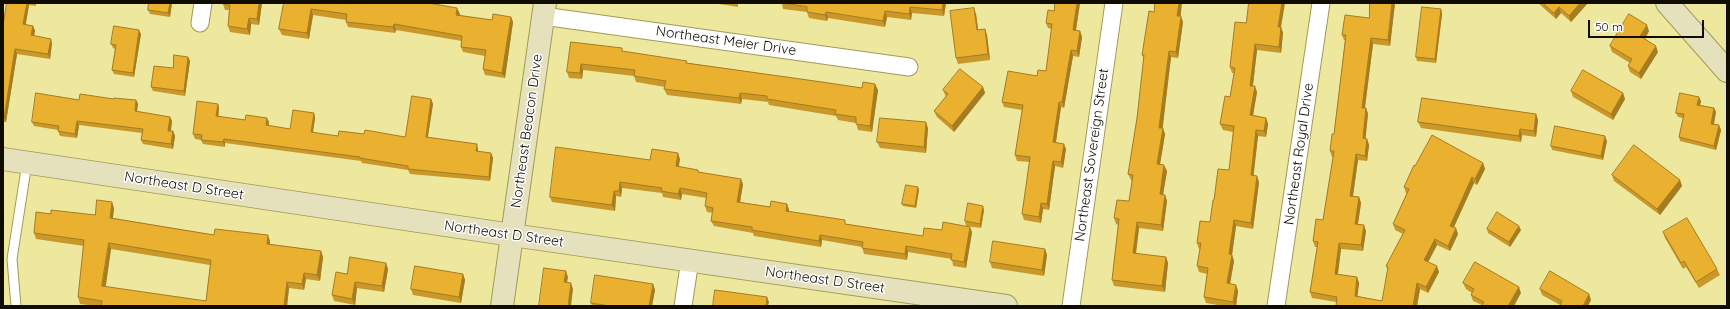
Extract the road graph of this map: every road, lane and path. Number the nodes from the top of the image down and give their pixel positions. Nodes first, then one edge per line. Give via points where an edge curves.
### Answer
1 (203, 3) edge
2 (1114, 3) edge
3 (1321, 3) edge
4 (1667, 3) edge
5 (544, 9) edge
6 (200, 23) dead end
7 (909, 67) dead end
8 (1727, 70) edge
9 (3, 159) edge
10 (27, 162) junction
11 (512, 235) junction
12 (690, 260) junction
13 (16, 306) edge
14 (502, 306) edge
15 (683, 306) edge
16 (1006, 306) edge
17 (1071, 306) edge
18 (1276, 306) edge

1 - 6 street
2 - 17 street, Northeast Sovereign Street
3 - 18 street, Northeast Royal Drive
4 - 8 street
5 - 7 street, Northeast Meier Drive
5 - 11 street, Northeast Beacon Drive
9 - 10 street, Northeast D Street
10 - 11 street, Northeast D Street
10 - 13 lane via 12,259
11 - 12 street, Northeast D Street
11 - 14 street, Northeast Beacon Drive
12 - 15 street
12 - 16 street, Northeast D Street

